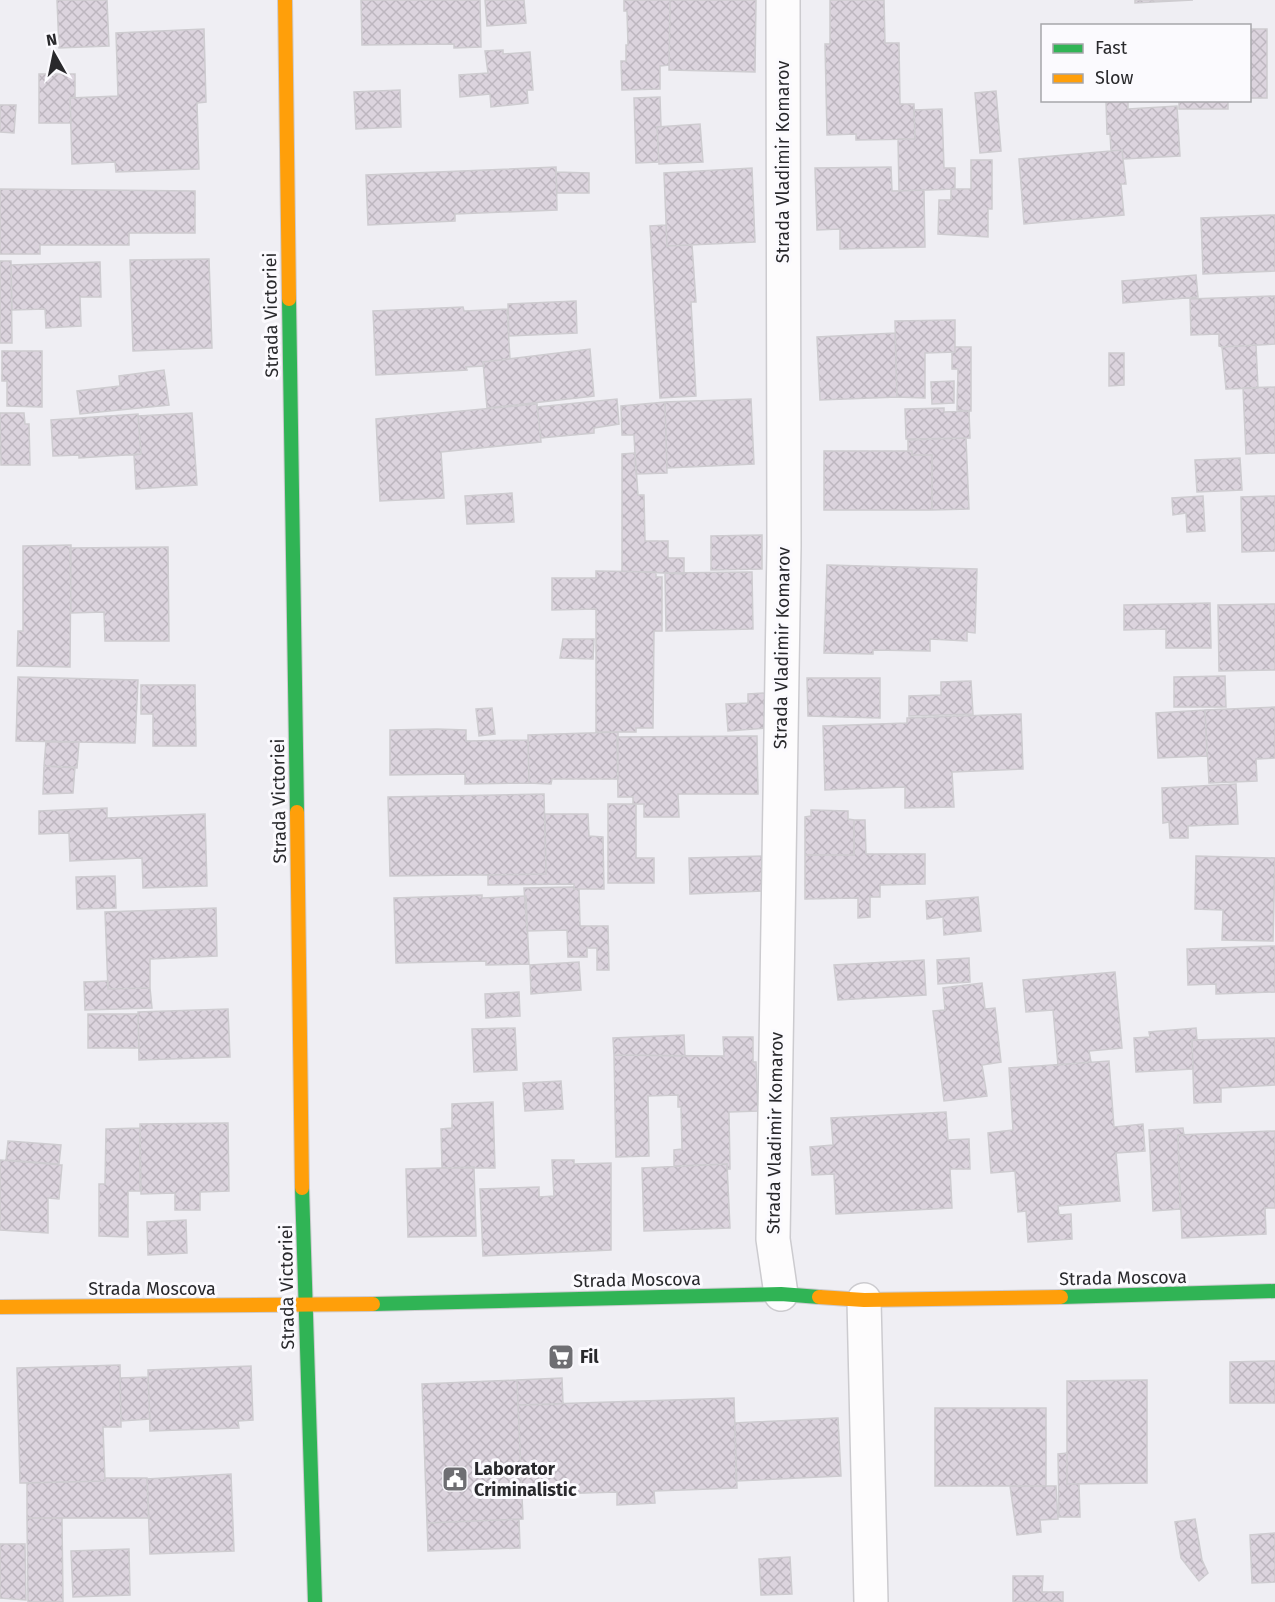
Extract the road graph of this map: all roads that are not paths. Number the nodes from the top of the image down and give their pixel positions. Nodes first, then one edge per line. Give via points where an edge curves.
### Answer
1 (285, 0) edge
2 (783, 0) edge
3 (1275, 1292) edge
4 (780, 1294) junction
5 (864, 1300) junction
6 (304, 1306) junction
7 (0, 1307) edge
8 (315, 1602) edge
9 (871, 1602) edge

1 - 6 street, Strada Victoriei
2 - 4 street, Strada Vladimir Komarov via 784,546 773,1239
3 - 5 street, Strada Moscova
4 - 5 street, Strada Moscova
4 - 6 street, Strada Moscova
5 - 9 street
6 - 7 street, Strada Moscova
6 - 8 street, Strada Victoriei

